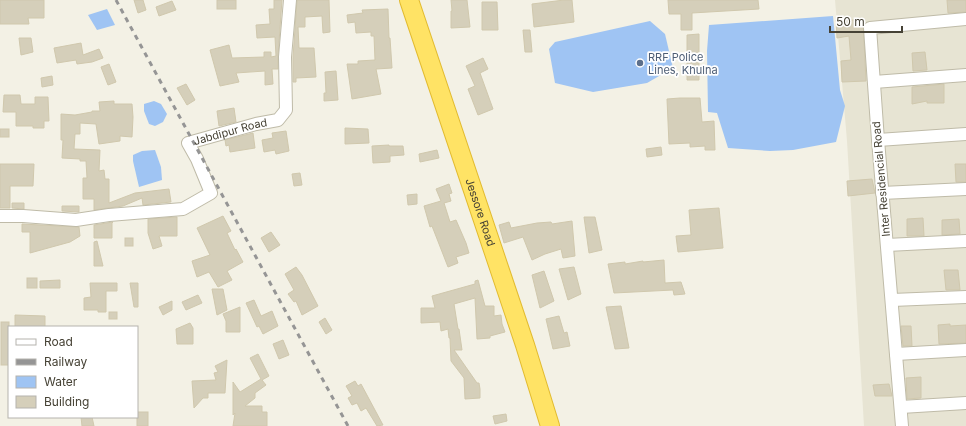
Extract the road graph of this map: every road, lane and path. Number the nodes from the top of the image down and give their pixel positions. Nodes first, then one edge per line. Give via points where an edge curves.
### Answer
1 (290, 0) edge
2 (409, 0) edge
3 (966, 19) edge
4 (966, 75) edge
5 (874, 82) junction
6 (966, 134) edge
7 (878, 140) junction
8 (966, 189) edge
9 (882, 193) junction
10 (0, 216) edge
11 (966, 241) edge
12 (887, 244) junction
13 (966, 297) edge
14 (892, 300) junction
15 (966, 350) edge
16 (896, 354) junction
17 (966, 403) edge
18 (901, 407) junction
19 (550, 426) edge
20 (902, 426) edge

1 - 10 street, Jabdipur Road via 285,57 286,110 278,120 188,143 212,193 182,209 76,220
2 - 19 highway, Jessore Road
3 - 5 street, Inter Residencial Road via 870,28
4 - 5 street
5 - 7 street, Inter Residencial Road
6 - 7 street
7 - 9 street, Inter Residencial Road
8 - 9 street
9 - 12 street, Inter Residencial Road
11 - 12 street
12 - 14 street, Inter Residencial Road
13 - 14 street
14 - 16 street, Inter Residencial Road
15 - 16 street
16 - 18 street, Inter Residencial Road
17 - 18 street
18 - 20 street, Inter Residencial Road

